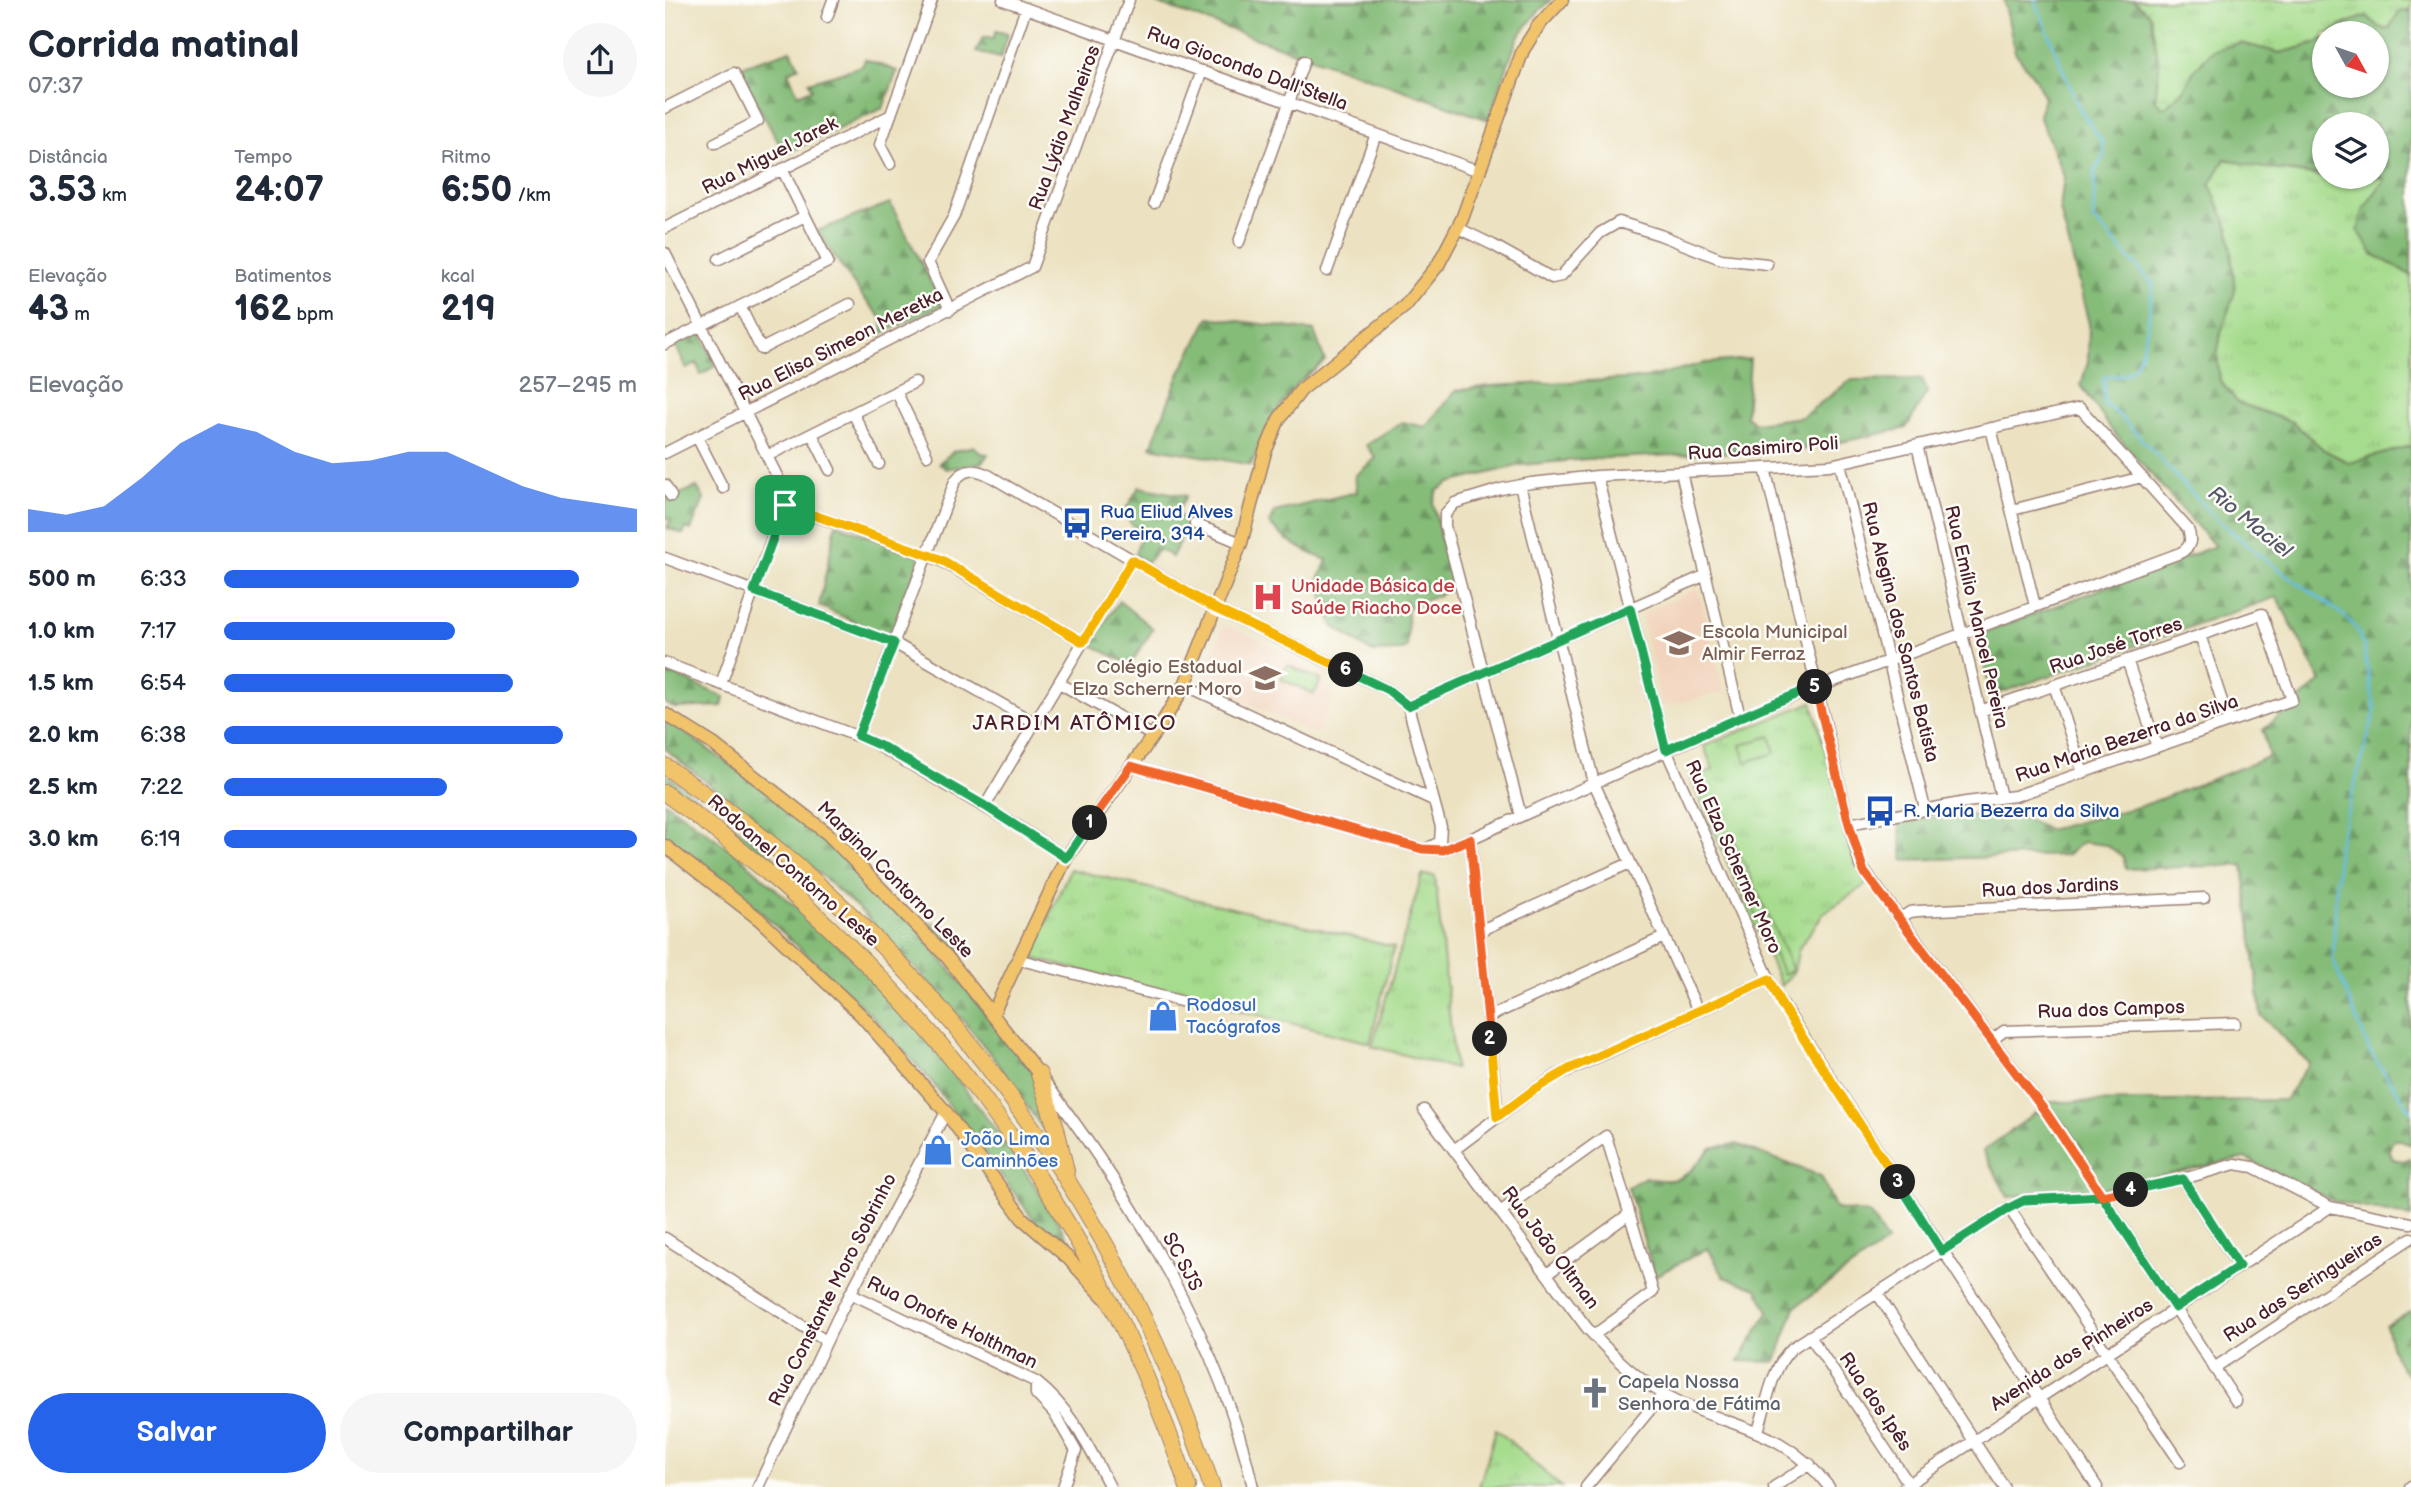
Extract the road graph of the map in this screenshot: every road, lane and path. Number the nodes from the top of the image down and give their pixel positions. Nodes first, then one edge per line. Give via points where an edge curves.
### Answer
1 (834, 0) edge
2 (932, 0) edge
3 (1003, 0) edge
4 (1129, 0) edge
5 (1562, 0) edge
6 (1026, 8) junction
7 (827, 17) dead end
8 (1115, 40) junction
9 (1304, 61) dead end
10 (1202, 71) junction
11 (1289, 103) junction
12 (665, 108) edge
13 (891, 115) junction
14 (1376, 134) junction
15 (715, 143) dead end
16 (890, 164) dead end
17 (782, 169) junction
18 (1479, 171) junction
19 (1154, 203) dead end
20 (805, 216) junction
21 (665, 228) edge
22 (1458, 228) junction
23 (1239, 242) dead end
24 (665, 253) edge
25 (719, 258) dead end
26 (1767, 264) dead end
27 (1032, 267) joint
28 (1327, 271) dead end
29 (850, 304) dead end
30 (740, 306) junction
31 (950, 310) junction
32 (702, 326) junction
33 (665, 344) edge
34 (915, 382) dead end
35 (896, 391) junction
36 (745, 412) junction
37 (853, 413) junction
38 (1991, 428) junction
39 (812, 434) junction
40 (697, 437) junction
41 (1917, 445) junction
42 (665, 453) edge
43 (927, 455) dead end
44 (767, 456) junction
45 (1840, 463) junction
46 (879, 464) dead end
47 (1765, 468) junction
48 (830, 470) dead end
49 (1681, 472) junction
50 (1597, 477) junction
51 (2142, 477) junction
52 (665, 485) edge
53 (1520, 485) junction
54 (723, 488) dead end
55 (671, 496) dead end
56 (785, 505) junction
57 (2012, 510) junction
58 (1195, 524) dead end
59 (1241, 543) junction
60 (928, 554) junction
61 (665, 558) edge
62 (1132, 560) junction
63 (1706, 575) junction
64 (754, 591) junction
65 (2035, 606) junction
66 (1630, 608) junction
67 (1216, 609) junction
68 (1962, 633) junction
69 (2200, 635) junction
70 (1558, 640) junction
71 (1083, 642) junction
72 (894, 643) junction
73 (1889, 660) junction
74 (2127, 660) junction
75 (665, 663) edge
76 (1483, 673) junction
77 (1059, 683) junction
78 (722, 684) junction
79 (1185, 685) junction
80 (2054, 685) junction
81 (1816, 687) junction
82 (2292, 700) joint
83 (1408, 706) junction
84 (1980, 711) junction
85 (665, 714) edge
86 (1740, 717) junction
87 (2229, 722) junction
88 (1035, 723) junction
89 (858, 736) junction
90 (1153, 736) junction
91 (2157, 747) junction
92 (1666, 750) junction
93 (665, 766) edge
94 (1131, 766) junction
95 (2084, 773) junction
96 (1594, 783) junction
97 (665, 793) edge
98 (2001, 797) junction
99 (1433, 800) junction
100 (985, 806) junction
101 (1925, 809) junction
102 (1521, 816) junction
103 (1849, 824) junction
104 (1441, 827) junction
105 (1470, 839) junction
106 (665, 846) edge
107 (1422, 849) junction
108 (1066, 858) junction
109 (1630, 863) junction
110 (2204, 898) dead end
111 (1899, 919) junction
112 (1479, 930) junction
113 (1664, 937) junction
114 (1017, 959) junction
115 (1769, 979) junction
116 (1184, 1002) dead end
117 (1698, 1011) junction
118 (993, 1013) junction
119 (1488, 1017) junction
120 (2235, 1023) dead end
121 (1991, 1040) junction
122 (1039, 1074) junction
123 (1423, 1110) dead end
124 (946, 1112) junction
125 (1497, 1117) junction
126 (1454, 1150) junction
127 (2183, 1179) junction
128 (1070, 1187) junction
129 (2102, 1196) junction
130 (2330, 1207) junction
131 (2009, 1208) junction
132 (1500, 1212) junction
133 (1629, 1214) junction
134 (2411, 1223) edge
135 (665, 1238) edge
136 (2411, 1238) edge
137 (1942, 1251) junction
138 (2239, 1266) junction
139 (1547, 1274) junction
140 (850, 1293) junction
141 (1877, 1293) junction
142 (1113, 1306) junction
143 (2175, 1308) junction
144 (1594, 1335) junction
145 (1811, 1336) junction
146 (826, 1341) junction
147 (2107, 1354) junction
148 (2214, 1368) junction
149 (1036, 1382) junction
150 (1663, 1394) junction
151 (2039, 1398) junction
152 (2236, 1401) dead end
153 (1758, 1431) junction
154 (1974, 1441) junction
155 (2179, 1462) dead end
156 (1810, 1464) junction
157 (1908, 1486) edge
158 (758, 1487) edge
159 (1063, 1487) edge
160 (1110, 1487) edge
161 (1188, 1487) edge
162 (1212, 1487) edge
163 (1253, 1487) edge
164 (1586, 1487) edge
165 (1774, 1487) edge
166 (1829, 1487) edge
167 (2004, 1487) edge
168 (2097, 1487) edge

1 - 7 street
2 - 13 street
3 - 6 street, Rua Giocondo Dall'Stella
4 - 8 street, Rua Lýdio Malheiros
5 - 18 main road via 1523,50
6 - 8 street, Rua Giocondo Dall'Stella
6 - 31 street via 954,216 928,262
8 - 10 street, Rua Giocondo Dall'Stella
8 - 27 street, Rua Lýdio Malheiros
9 - 11 street
10 - 11 street, Rua Giocondo Dall'Stella
10 - 19 street
11 - 14 street, Rua Giocondo Dall'Stella
11 - 23 street
12 - 15 street via 734,73 758,121
13 - 16 street via 880,145
13 - 17 street, Rua Miguel Jarek
14 - 18 street, Rua Giocondo Dall'Stella
14 - 28 street
17 - 20 street
17 - 21 street, Rua Miguel Jarek
18 - 22 main road
20 - 25 street
20 - 30 street via 828,262
22 - 26 street via 1552,278 1561,276 1600,233 1619,222 1721,259
22 - 59 main road via 1417,292 1287,407 1268,442
24 - 32 street
27 - 31 street, Rua Elisa Simeon Meretka
29 - 30 street via 761,349
30 - 32 street
31 - 36 street, Rua Elisa Simeon Meretka
32 - 33 street
32 - 36 street
34 - 35 street
35 - 37 street
35 - 43 street
36 - 40 street, Rua Elisa Simeon Meretka
36 - 44 street
37 - 39 street
37 - 46 street
38 - 41 street, Rua Casimiro Poli
38 - 51 street, Rua Casimiro Poli via 2080,408
38 - 57 street
39 - 44 street
39 - 48 street
40 - 42 street, Rua Elisa Simeon Meretka
40 - 54 street
41 - 45 street, Rua Casimiro Poli
41 - 68 street, Rua Emílio Manoel Pereira
44 - 56 street via 782,486
45 - 47 street, Rua Casimiro Poli
45 - 73 street, Rua Alegina dos Santos Batista
47 - 49 street, Rua Casimiro Poli
47 - 81 street
49 - 50 street, Rua Casimiro Poli
49 - 63 street
50 - 53 street, Rua Casimiro Poli
50 - 66 street, Rua Elza Scherner Moro
51 - 57 street
51 - 65 street via 2187,529 2189,546
52 - 55 street
53 - 70 street
53 - 76 street, Rua Casimiro Poli via 1466,498 1445,514
56 - 60 street
56 - 64 street
57 - 65 street
58 - 59 street
59 - 67 main road
60 - 62 street via 955,481 969,470 990,476
60 - 71 street
60 - 72 street
61 - 64 street
62 - 67 street
62 - 71 street
63 - 66 street
63 - 86 street
64 - 72 street
64 - 78 street
65 - 68 street
66 - 70 street
66 - 92 street, Rua Elza Scherner Moro
67 - 79 main road
67 - 83 street via 1388,690
68 - 73 street
68 - 84 street, Rua Emílio Manoel Pereira
69 - 74 street, Rua José Torres
69 - 82 street, Rua José Torres via 2262,614
69 - 87 street
70 - 76 street
70 - 96 street
71 - 77 street
72 - 88 street
72 - 89 street
73 - 81 street
73 - 101 street, Rua Alegina dos Santos Batista
74 - 80 street, Rua José Torres
74 - 91 street
75 - 78 street
76 - 83 street
76 - 102 street
77 - 88 street
77 - 90 street
78 - 89 street
79 - 90 main road
79 - 99 street
80 - 84 street, Rua José Torres
80 - 95 street
81 - 86 street
81 - 103 street
82 - 87 street, Rua Maria Bezerra da Silva
83 - 99 street
84 - 98 street, Rua Emílio Manoel Pereira
85 - 118 main road, Marginal Contorno Leste via 713,744 828,834 920,926
86 - 92 street
87 - 91 street, Rua Maria Bezerra da Silva
88 - 100 street
89 - 100 street
90 - 94 main road
91 - 95 street, Rua Maria Bezerra da Silva
92 - 96 street
92 - 115 street, Rua Elza Scherner Moro
93 - 128 highway, Rodoanel Contorno Leste via 771,844 898,962 1011,1098
94 - 107 street
94 - 108 main road
95 - 98 street, Rua Maria Bezerra da Silva
96 - 102 street
96 - 109 street
97 - 142 highway, Rodoanel Contorno Leste via 818,916 923,1024 1033,1168
98 - 101 street, Rua Maria Bezerra da Silva
99 - 104 street
100 - 108 street
101 - 103 street, Rua Maria Bezerra da Silva
102 - 105 street
103 - 111 street via 1864,872
104 - 105 street via 1455,840
104 - 107 street via 1440,842
105 - 107 street via 1443,850
105 - 112 street
106 - 124 main road via 731,895 803,959 861,1015
108 - 114 main road
109 - 112 street
109 - 113 street
110 - 111 street, Rua dos Jardins via 1918,911
111 - 121 street
112 - 119 street
113 - 117 street
113 - 119 street
114 - 116 street
114 - 118 main road
115 - 117 street
115 - 137 street, Rua Elza Scherner Moro via 1782,1006
117 - 125 street via 1556,1076
118 - 122 main road, Marginal Contorno Leste
119 - 125 street
120 - 121 street, Rua dos Campos via 2004,1031
121 - 129 street
122 - 128 highway
122 - 163 street, SC SJS via 1124,1193 1174,1283 1226,1398
123 - 126 street, Rua João Oltman
124 - 140 street, Rua Constante Moro Sobrinho
124 - 142 main road via 1028,1225 1068,1258
125 - 126 street
126 - 132 street, Rua João Oltman
127 - 129 street
127 - 130 street via 2235,1164 2247,1165
127 - 138 street
128 - 162 highway, Rodoanel Contorno Leste via 1139,1305
129 - 131 street via 2025,1200
129 - 143 street
130 - 134 street
130 - 138 street, Avenida dos Pinheiros
131 - 137 street
131 - 147 street
132 - 133 street via 1606,1136
132 - 139 street, Rua João Oltman
133 - 139 street
133 - 144 street via 1653,1292
135 - 146 street
136 - 148 street, Rua das Seringueiras
137 - 141 street
137 - 151 street, Rua Elza Scherner Moro
138 - 143 street, Avenida dos Pinheiros
139 - 144 street, Rua João Oltman
140 - 146 street, Rua Constante Moro Sobrinho
140 - 149 street, Rua Onofre Holthman
141 - 145 street
141 - 154 street
142 - 161 highway, Rodoanel Contorno Leste via 1164,1419
143 - 147 street, Avenida dos Pinheiros
143 - 148 street
144 - 150 street, Rua João Oltman
145 - 153 street via 1781,1362
145 - 157 street, Rua dos Ipês
146 - 158 street, Rua Constante Moro Sobrinho
147 - 151 street, Avenida dos Pinheiros
147 - 155 street
148 - 152 street
149 - 159 street via 1036,1394 1054,1413 1076,1451
149 - 160 street, Rua Onofre Holthman via 1071,1417
150 - 153 street
150 - 164 street
151 - 154 street, Avenida dos Pinheiros
151 - 168 street, Rua Elza Scherner Moro
153 - 156 street
154 - 157 street, Avenida dos Pinheiros
154 - 167 street
156 - 165 street
156 - 166 street

